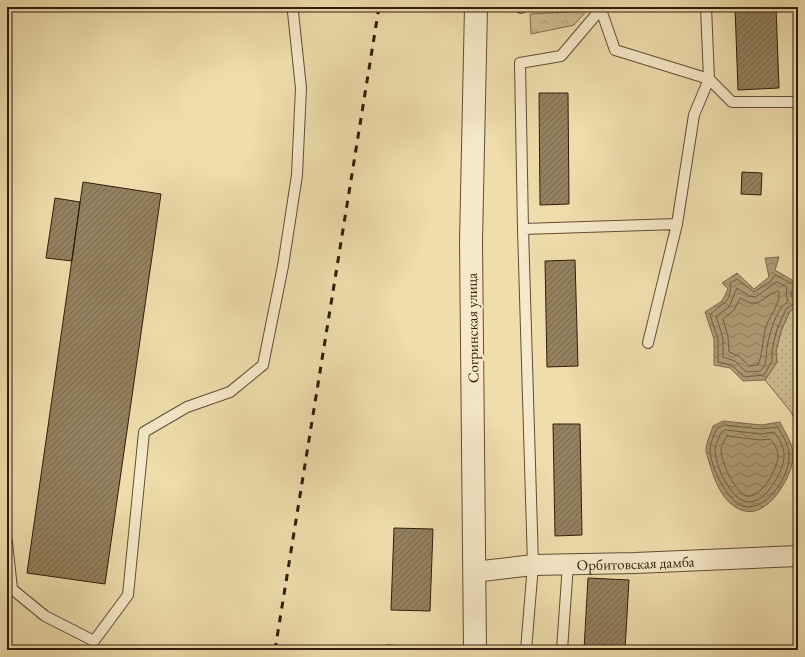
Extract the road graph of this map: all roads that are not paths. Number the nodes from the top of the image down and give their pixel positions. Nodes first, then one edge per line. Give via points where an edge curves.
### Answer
1 (476, 7) edge
2 (706, 7) edge
3 (600, 9) edge
4 (293, 12) dead end
5 (709, 79) junction
6 (798, 100) edge
7 (677, 224) junction
8 (523, 229) junction
9 (648, 342) dead end
10 (7, 542) edge
11 (798, 556) edge
12 (568, 564) junction
13 (532, 565) junction
14 (474, 572) junction
15 (475, 650) edge
16 (526, 650) edge
17 (562, 650) edge

1 - 14 street, Согринская улица via 471,241
2 - 5 lane
3 - 5 lane via 615,50
3 - 8 lane via 561,56 520,63
4 - 10 lane via 301,88 297,175 283,266 263,365 230,392 187,407 144,432 128,595 94,641 45,616 12,589
5 - 6 lane via 732,102
5 - 7 lane via 694,115
7 - 8 lane
7 - 9 lane
8 - 13 lane
11 - 12 street, Орбитовская дамба via 635,564
12 - 13 street, Орбитовская дамба
12 - 17 lane
13 - 14 street, Орбитовская дамба
13 - 16 lane
14 - 15 street, Согринская улица

